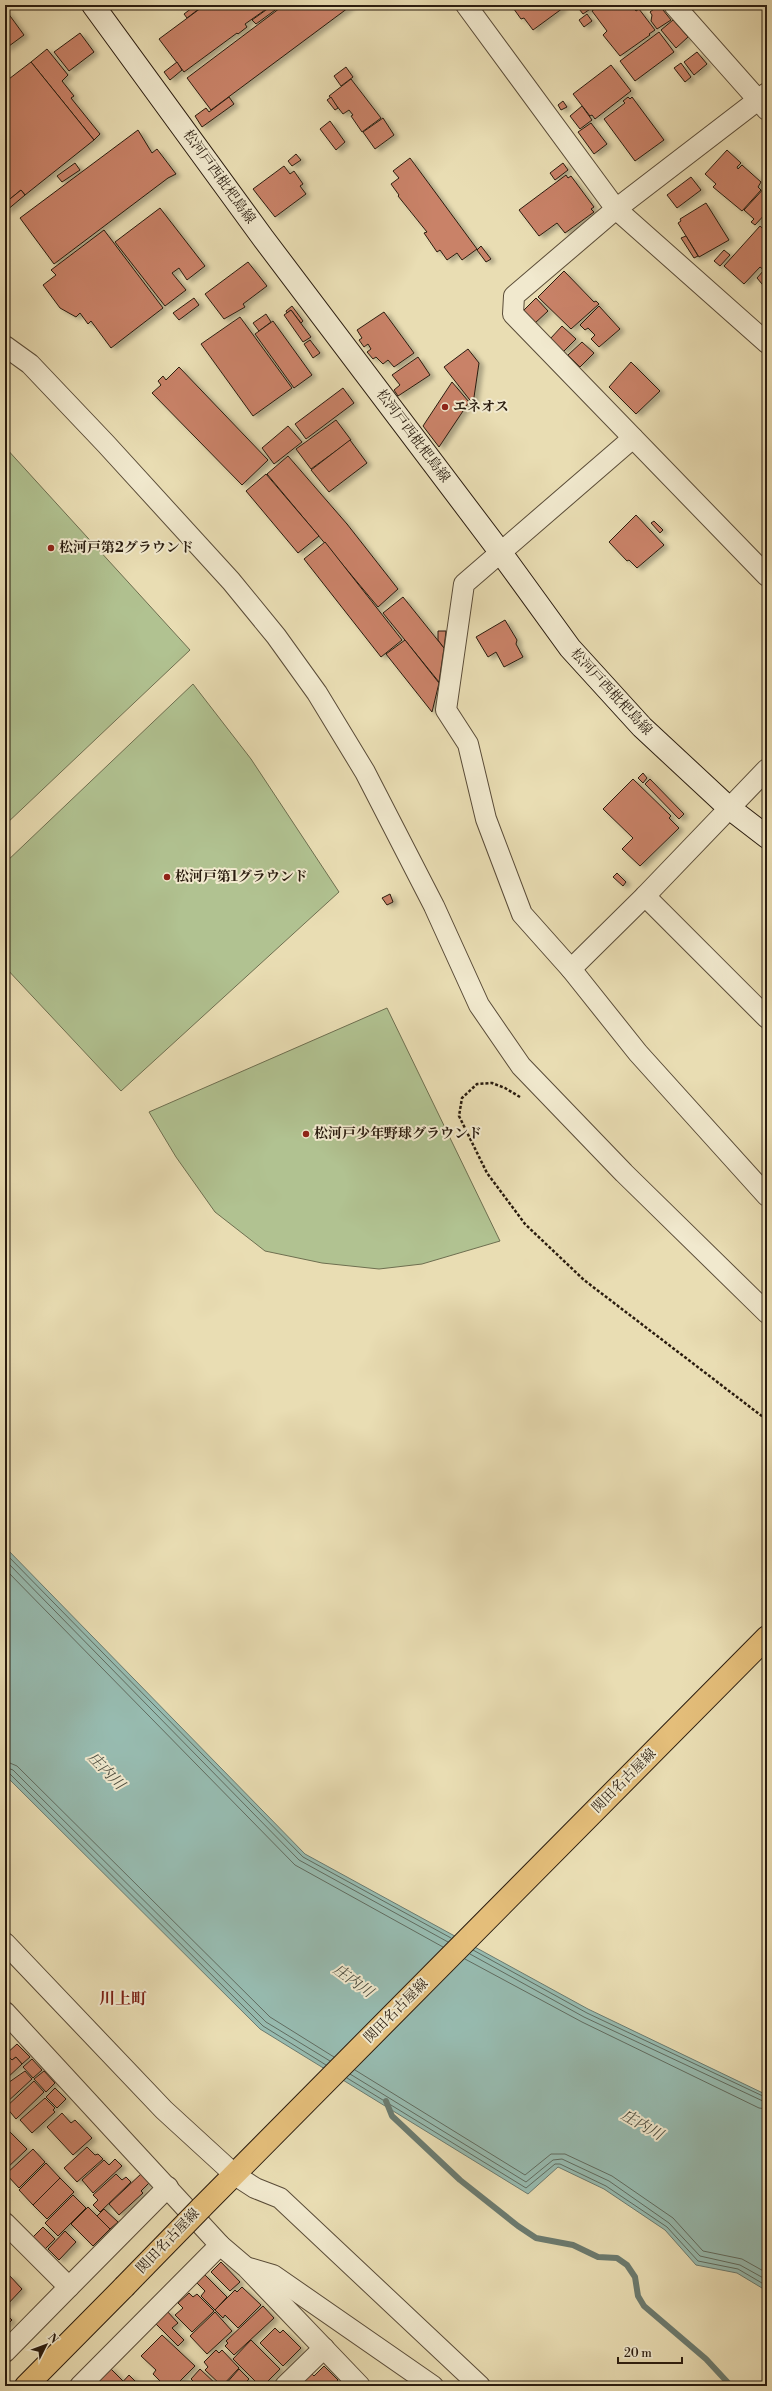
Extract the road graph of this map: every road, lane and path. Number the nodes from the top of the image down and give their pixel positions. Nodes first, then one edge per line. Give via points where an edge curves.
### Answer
1 (93, 5) edge
2 (466, 5) edge
3 (674, 5) edge
4 (764, 101) edge
5 (616, 209) junction
6 (767, 343) edge
7 (5, 346) edge
8 (633, 438) junction
9 (501, 553) junction
10 (767, 576) edge
11 (767, 769) edge
12 (728, 807) junction
13 (767, 836) edge
14 (645, 896) junction
15 (571, 970) junction
16 (767, 1018) edge
17 (526, 1100) dead end
18 (767, 1196) edge
19 (767, 1312) edge
20 (767, 1420) edge
21 (767, 1636) edge
22 (5, 1943) edge
23 (5, 2012) edge
24 (235, 2175) junction
25 (168, 2187) junction
26 (5, 2223) edge
27 (220, 2245) junction
28 (247, 2268) junction
29 (69, 2286) junction
30 (324, 2348) junction
31 (5, 2352) edge
32 (26, 2386) edge
33 (80, 2386) edge
34 (285, 2386) edge
35 (360, 2386) edge
36 (433, 2386) edge
37 (480, 2386) edge

1 - 9 main road, 松河戸西枇杷島線 via 263,238
2 - 5 street
3 - 4 street
4 - 5 street
5 - 6 street
5 - 8 street via 514,296 513,314
7 - 19 street via 30,364 231,581 317,693 365,772 434,906 479,1005 521,1066 624,1174
8 - 9 street
8 - 10 street
9 - 12 main road, 松河戸西枇杷島線 via 570,648 642,727
9 - 15 street via 464,584 446,710 468,744 486,820 522,914
11 - 12 street
12 - 13 main road, 松河戸西枇杷島線
12 - 14 street
14 - 15 street
14 - 16 street
15 - 18 street via 638,1053
17 - 20 path via 492,1083 477,1084 462,1098 459,1116 487,1173 525,1224 584,1280
21 - 24 main road, 関田名古屋線
22 - 24 street via 164,2110
23 - 25 street
24 - 32 main road, 関田名古屋線, bridge
24 - 37 street via 255,2188 280,2198
25 - 27 street
25 - 29 street
26 - 29 street
27 - 28 street
27 - 33 street
28 - 30 street
28 - 36 street via 273,2275
29 - 31 street
30 - 34 street
30 - 35 street

